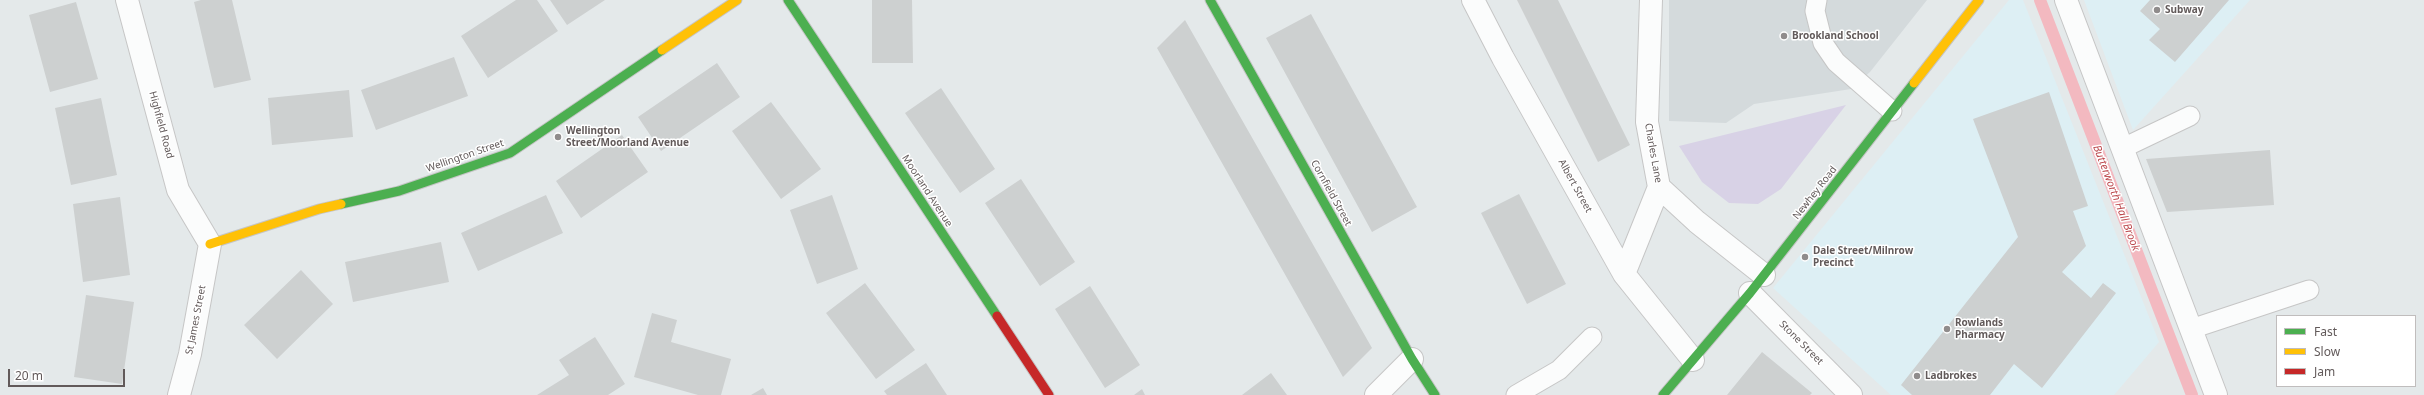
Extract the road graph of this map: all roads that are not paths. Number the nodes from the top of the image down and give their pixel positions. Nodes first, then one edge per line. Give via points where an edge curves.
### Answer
1 (127, 0) edge
2 (737, 0) edge
3 (788, 0) edge
4 (1210, 0) edge
5 (1473, 0) edge
6 (1650, 0) edge
7 (1817, 0) edge
8 (1979, 0) edge
9 (2066, 0) edge
10 (1892, 111) junction
11 (2190, 116) dead end
12 (2123, 148) junction
13 (1659, 187) junction
14 (210, 244) junction
15 (1624, 274) junction
16 (1764, 275) junction
17 (2309, 290) dead end
18 (1750, 292) junction
19 (2191, 329) junction
20 (1592, 337) dead end
21 (1412, 359) junction
22 (1693, 360) junction
23 (178, 395) edge
24 (1048, 395) edge
25 (1376, 395) edge
26 (1435, 395) edge
27 (1516, 395) edge
28 (1663, 395) edge
29 (1851, 395) edge
30 (2216, 395) edge

1 - 14 street, Highfield Road via 178,190
2 - 14 street, Wellington Street via 510,153 399,191 319,209
3 - 24 street, Moorland Avenue
4 - 21 street, Cornfield Street
5 - 15 street, Albert Street via 1502,58
6 - 13 street, Charles Lane via 1647,122
7 - 10 lane via 1815,11 1823,43 1836,62
8 - 10 street, Newhey Road
9 - 12 street
10 - 16 street, Newhey Road
11 - 12 lane
12 - 19 street
13 - 15 street, Charles Lane
13 - 16 street via 1697,222
14 - 23 street, St James Street via 190,354
15 - 22 street, Albert Street
16 - 18 street, Newhey Road
17 - 19 lane
18 - 22 street, Newhey Road
18 - 29 street, Stone Street
19 - 30 street
20 - 27 lane via 1558,370
21 - 25 street
21 - 26 street, Cornfield Street
22 - 28 street, Newhey Road

